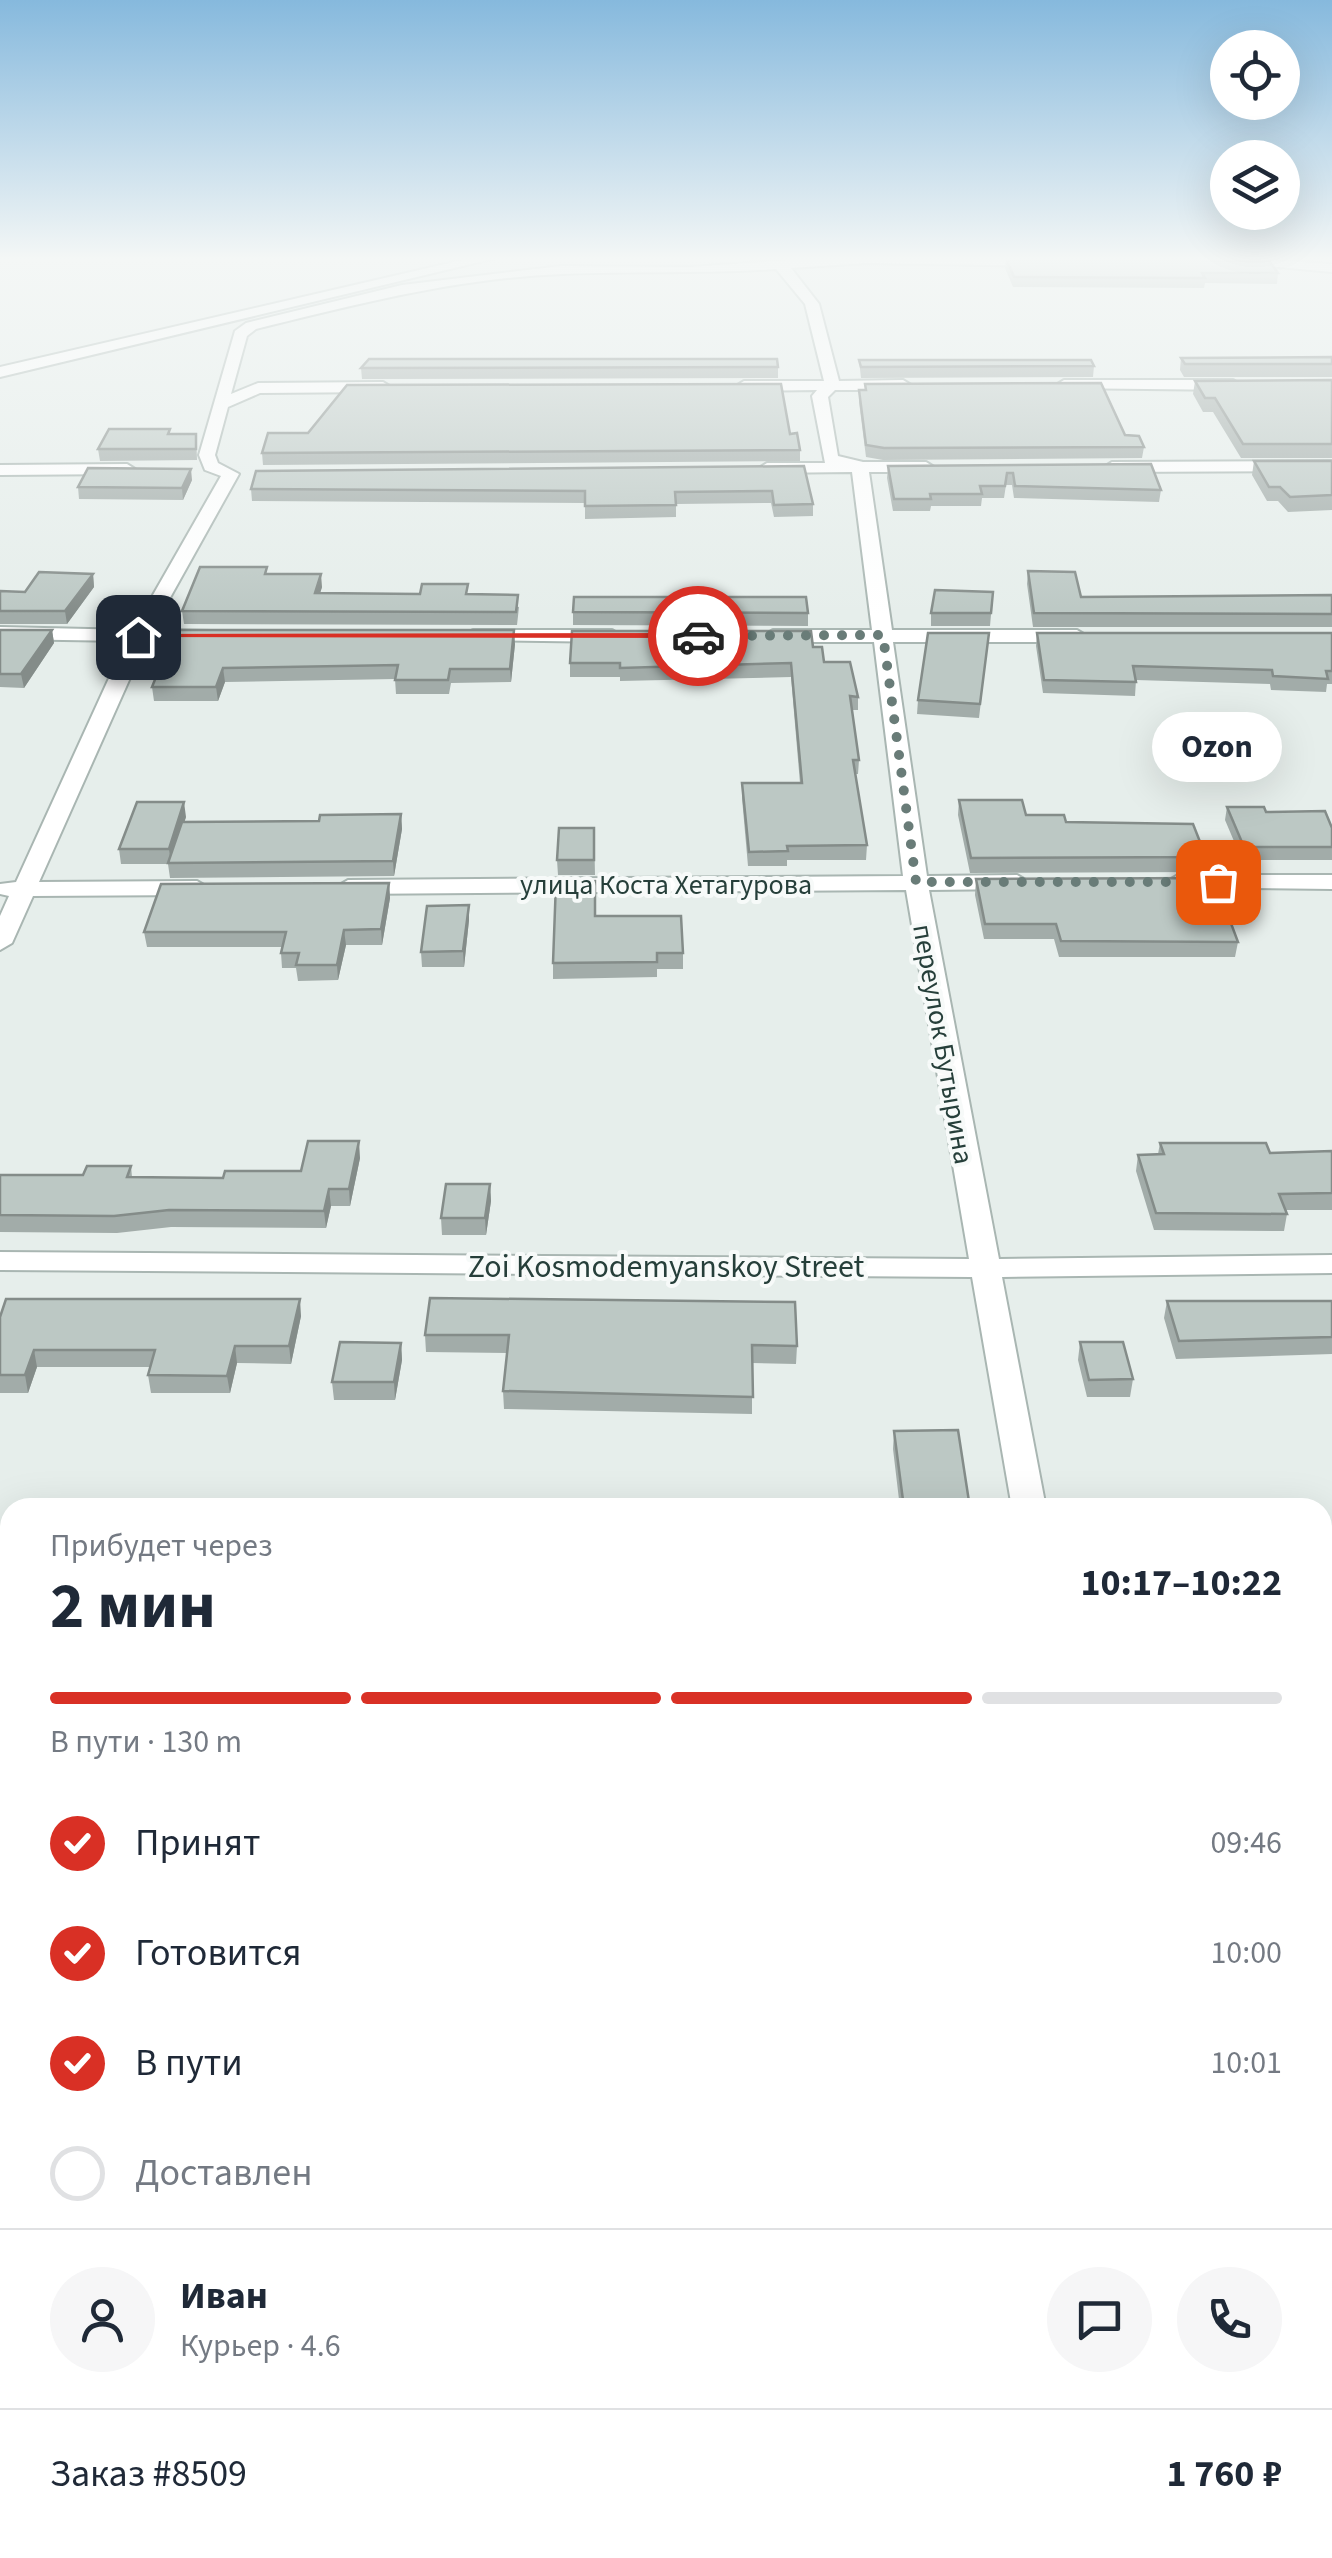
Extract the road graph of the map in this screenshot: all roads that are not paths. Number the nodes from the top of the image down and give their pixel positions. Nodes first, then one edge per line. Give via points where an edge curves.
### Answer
1 (228, 377) edge
2 (831, 377) edge
3 (832, 385) junction
4 (928, 385) edge
5 (1044, 385) edge
6 (1255, 385) edge
7 (733, 386) edge
8 (396, 387) edge
9 (220, 406) junction
10 (1332, 466) edge
11 (860, 467) junction
12 (938, 467) edge
13 (1096, 467) edge
14 (742, 468) edge
15 (139, 469) edge
16 (194, 469) edge
17 (0, 470) edge
18 (241, 474) junction
19 (0, 634) edge
20 (883, 635) junction
21 (451, 636) edge
22 (628, 636) edge
23 (746, 636) edge
24 (1098, 636) edge
25 (138, 637) junction
26 (236, 637) edge
27 (916, 882) junction
28 (1035, 882) edge
29 (1154, 882) edge
30 (1332, 882) edge
31 (320, 887) edge
32 (221, 888) edge
33 (11, 889) edge
34 (0, 943) edge
35 (0, 1261) edge
36 (1332, 1264) edge
37 (983, 1268) junction
38 (1027, 1498) edge

1 - 9 street
2 - 3 street
3 - 4 street
3 - 7 street
3 - 11 street via 820,396 830,459
5 - 6 street
8 - 9 street via 258,388
9 - 18 street via 207,455 211,466
10 - 13 street
11 - 12 street
11 - 14 street
11 - 20 street, переулок Бутырина
15 - 17 street
16 - 18 street
18 - 25 street
19 - 25 street
20 - 23 street
20 - 24 street
20 - 27 street, переулок Бутырина
21 - 22 street
25 - 26 street
25 - 33 street
27 - 28 street, улица Коста Хетагурова
27 - 31 street, улица Коста Хетагурова
27 - 37 street, переулок Бутырина
29 - 30 street
32 - 33 street
33 - 34 street
35 - 37 street, Zoi Kosmodemyanskoy Street
36 - 37 street, Zoi Kosmodemyanskoy Street
37 - 38 street, переулок Бутырина

